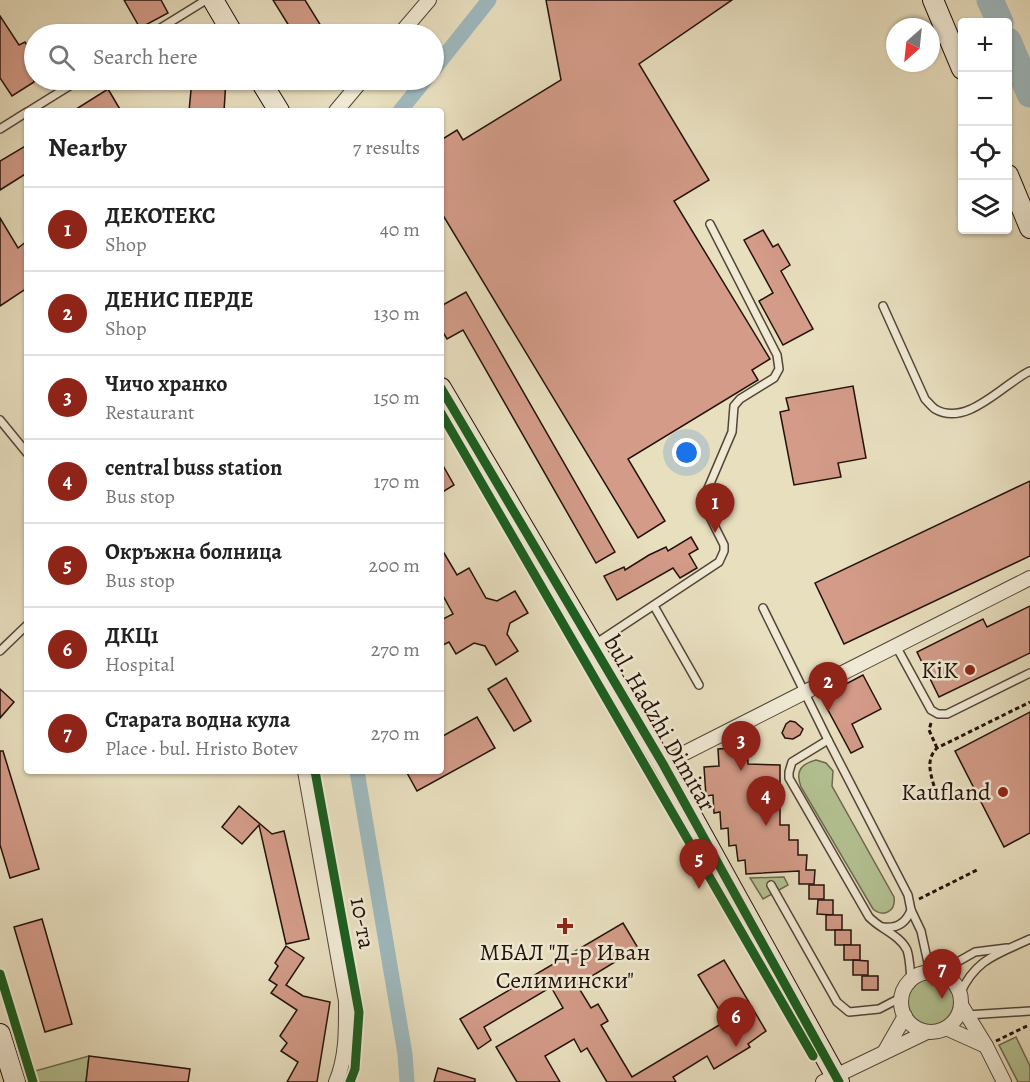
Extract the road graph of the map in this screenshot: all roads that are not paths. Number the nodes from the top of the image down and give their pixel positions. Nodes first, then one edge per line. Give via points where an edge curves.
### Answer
1 (206, 0) edge
2 (213, 0) edge
3 (429, 0) edge
4 (933, 0) edge
5 (167, 24) edge
6 (228, 24) edge
7 (409, 24) edge
8 (958, 58) edge
9 (63, 90) edge
10 (266, 90) edge
11 (354, 90) edge
12 (34, 108) edge
13 (277, 108) edge
14 (339, 108) edge
15 (24, 114) edge
16 (0, 129) edge
17 (1010, 180) edge
18 (710, 224) dead end
19 (1030, 228) edge
20 (883, 306) dead end
21 (1030, 371) edge
22 (444, 393) edge
23 (0, 420) edge
24 (24, 449) edge
25 (1030, 578) edge
26 (654, 606) junction
27 (763, 608) dead end
28 (24, 628) edge
29 (593, 646) junction
30 (896, 646) junction
31 (0, 651) edge
32 (1030, 673) edge
33 (699, 685) dead end
34 (805, 692) junction
35 (828, 740) junction
36 (663, 764) junction
37 (306, 774) edge
38 (771, 885) dead end
39 (911, 910) junction
40 (880, 927) junction
41 (1030, 939) edge
42 (1012, 948) junction
43 (934, 972) junction
44 (911, 980) junction
45 (902, 997) junction
46 (963, 1005) junction
47 (1030, 1011) edge
48 (905, 1016) junction
49 (946, 1028) junction
50 (927, 1032) junction
51 (0, 1034) edge
52 (991, 1044) junction
53 (885, 1051) junction
54 (832, 1080) edge
55 (15, 1082) edge
56 (336, 1082) edge
57 (1004, 1082) edge

1 - 5 lane
2 - 6 street
3 - 7 street
4 - 8 street
9 - 12 lane
10 - 13 street
11 - 14 street
15 - 16 lane
17 - 19 street
18 - 26 lane via 777,355 779,369 774,378 734,406 732,432 706,493 704,505 724,545 722,557
20 - 21 lane via 925,399 935,409 961,412 983,405
22 - 29 street, bul. Hadzhi Dimitar
23 - 24 lane
25 - 30 street
26 - 29 lane
26 - 33 lane
27 - 34 lane
28 - 31 lane
29 - 36 street, bul. Hadzhi Dimitar
30 - 32 lane via 929,706 938,714 947,714
30 - 34 street
34 - 35 lane
34 - 36 street
35 - 39 lane via 908,895
35 - 40 lane via 796,759 789,778 869,917
36 - 54 street, bul. Hadzhi Dimitar
37 - 56 street via 346,1001 347,1038
38 - 45 lane via 837,1002 849,1012 879,1009
39 - 40 lane via 900,925
39 - 43 lane
40 - 44 lane via 906,948
41 - 42 lane
42 - 43 lane via 975,952
42 - 46 lane via 981,963 966,980
43 - 44 street
43 - 46 street via 952,980
44 - 45 street
45 - 48 street
46 - 47 lane
46 - 49 street
46 - 52 street
48 - 50 street
48 - 53 street
49 - 50 street
49 - 52 street
50 - 53 street
51 - 55 street
52 - 57 street
53 - 54 street

